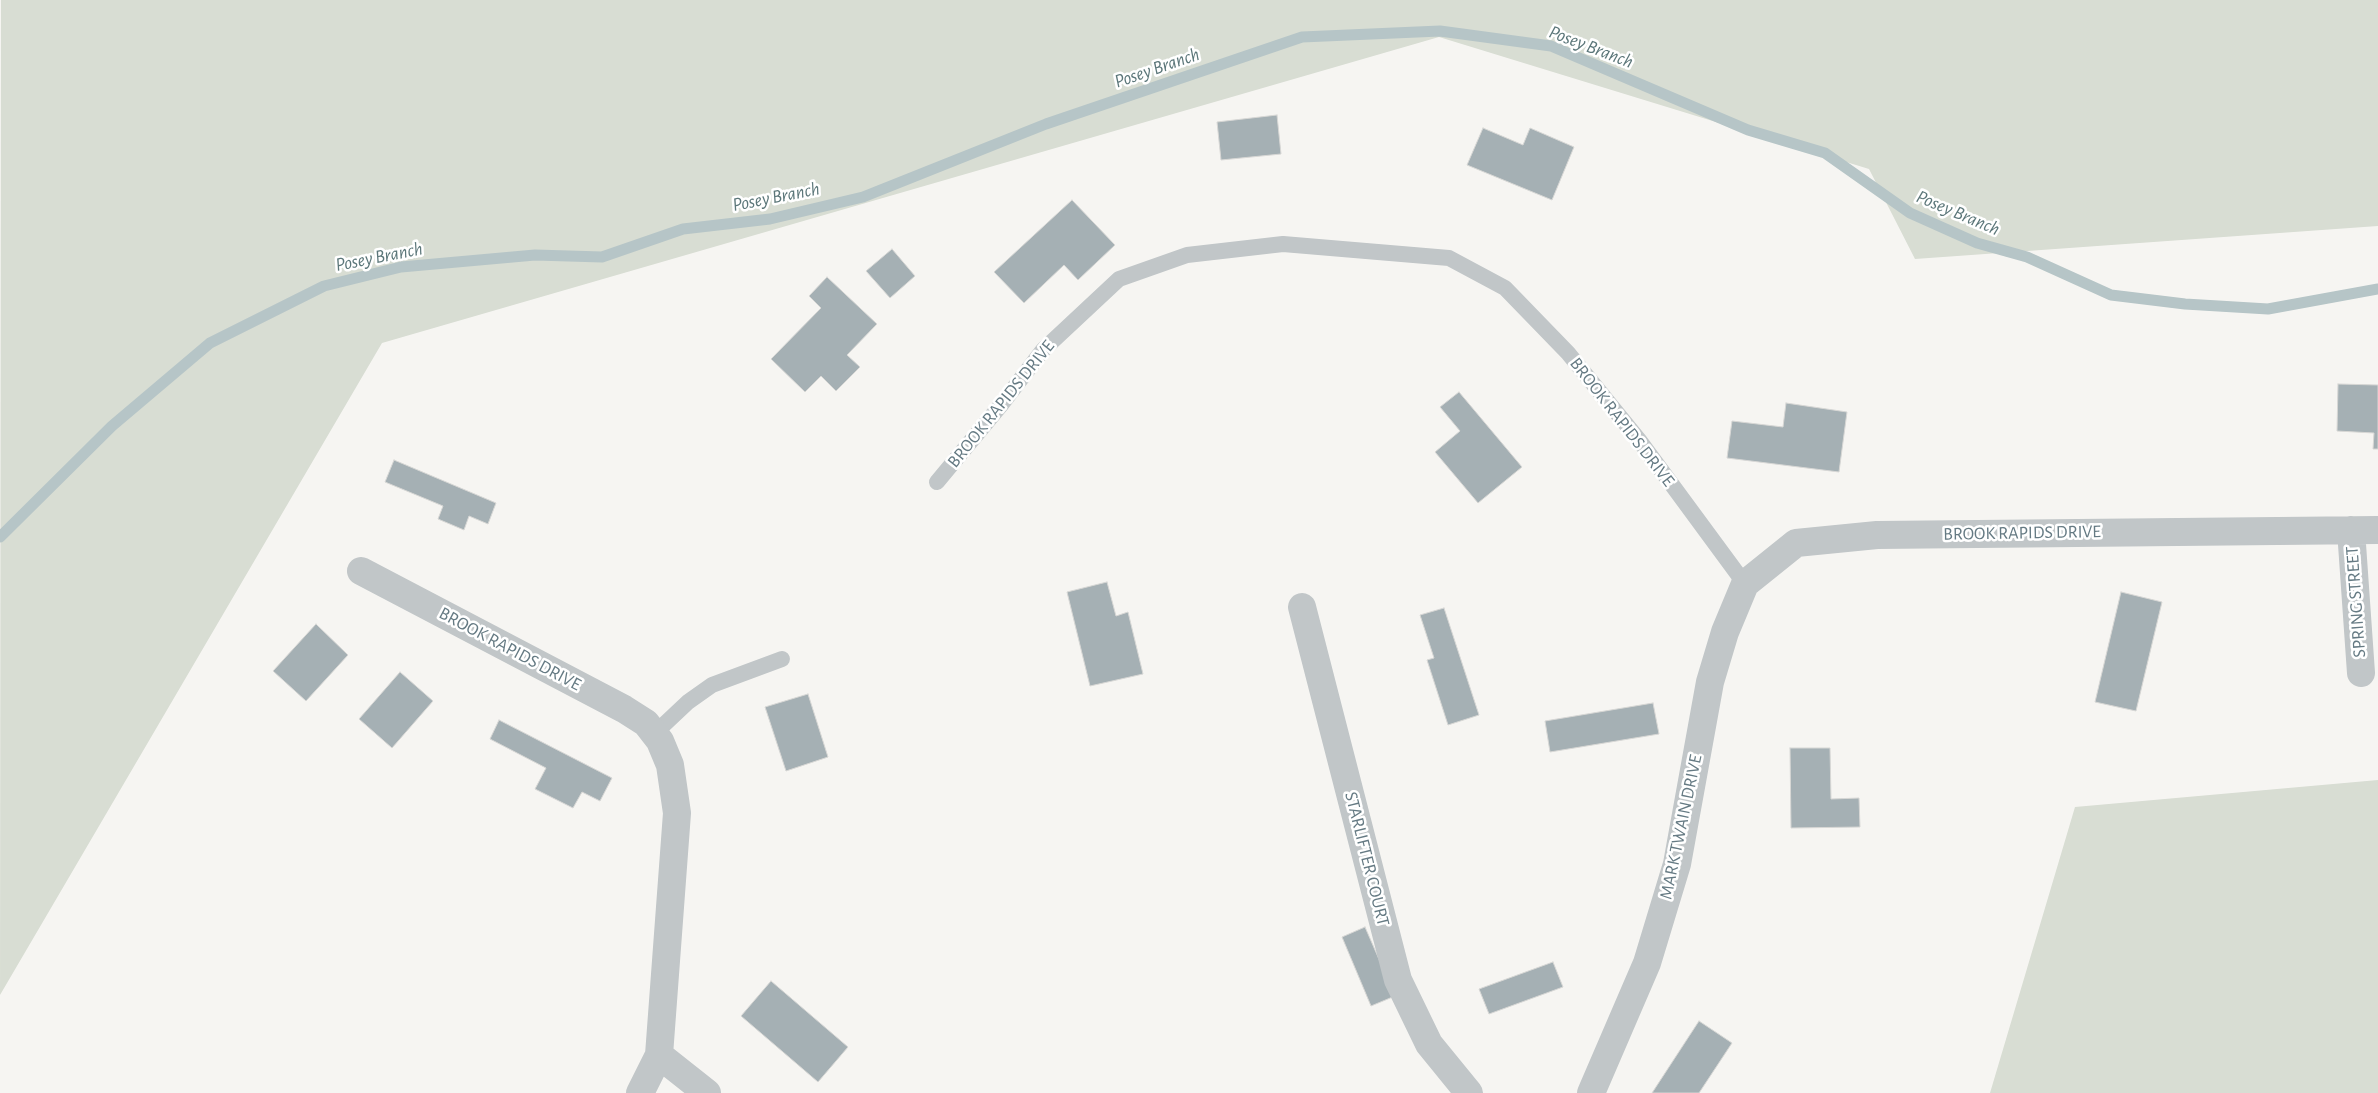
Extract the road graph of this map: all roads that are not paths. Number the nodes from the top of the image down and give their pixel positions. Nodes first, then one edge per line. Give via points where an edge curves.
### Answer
1 (937, 482) dead end
2 (2365, 530) edge
3 (362, 571) dead end
4 (1745, 584) junction
5 (1302, 607) dead end
6 (782, 659) dead end
7 (2361, 674) dead end
8 (654, 734) junction
9 (659, 1055) junction
10 (640, 1093) edge
11 (708, 1093) edge
12 (1469, 1093) edge
13 (1591, 1093) edge

1 - 4 lane, BROOK RAPIDS DRIVE via 1043,350 1119,278 1187,255 1283,244 1449,258 1505,288 1568,352 1639,440
2 - 4 street, BROOK RAPIDS DRIVE via 1877,534 1796,543
2 - 7 street, SPRING STREET
3 - 8 street, BROOK RAPIDS DRIVE via 624,709 646,724
4 - 13 street, MARK TWAIN DRIVE via 1725,632 1710,682 1677,864 1647,963
5 - 12 street, STARLIFTER COURT via 1398,980 1429,1044
6 - 8 lane via 712,685 688,702
8 - 9 street, BROOK RAPIDS DRIVE via 670,765 677,813
9 - 10 street
9 - 11 street

